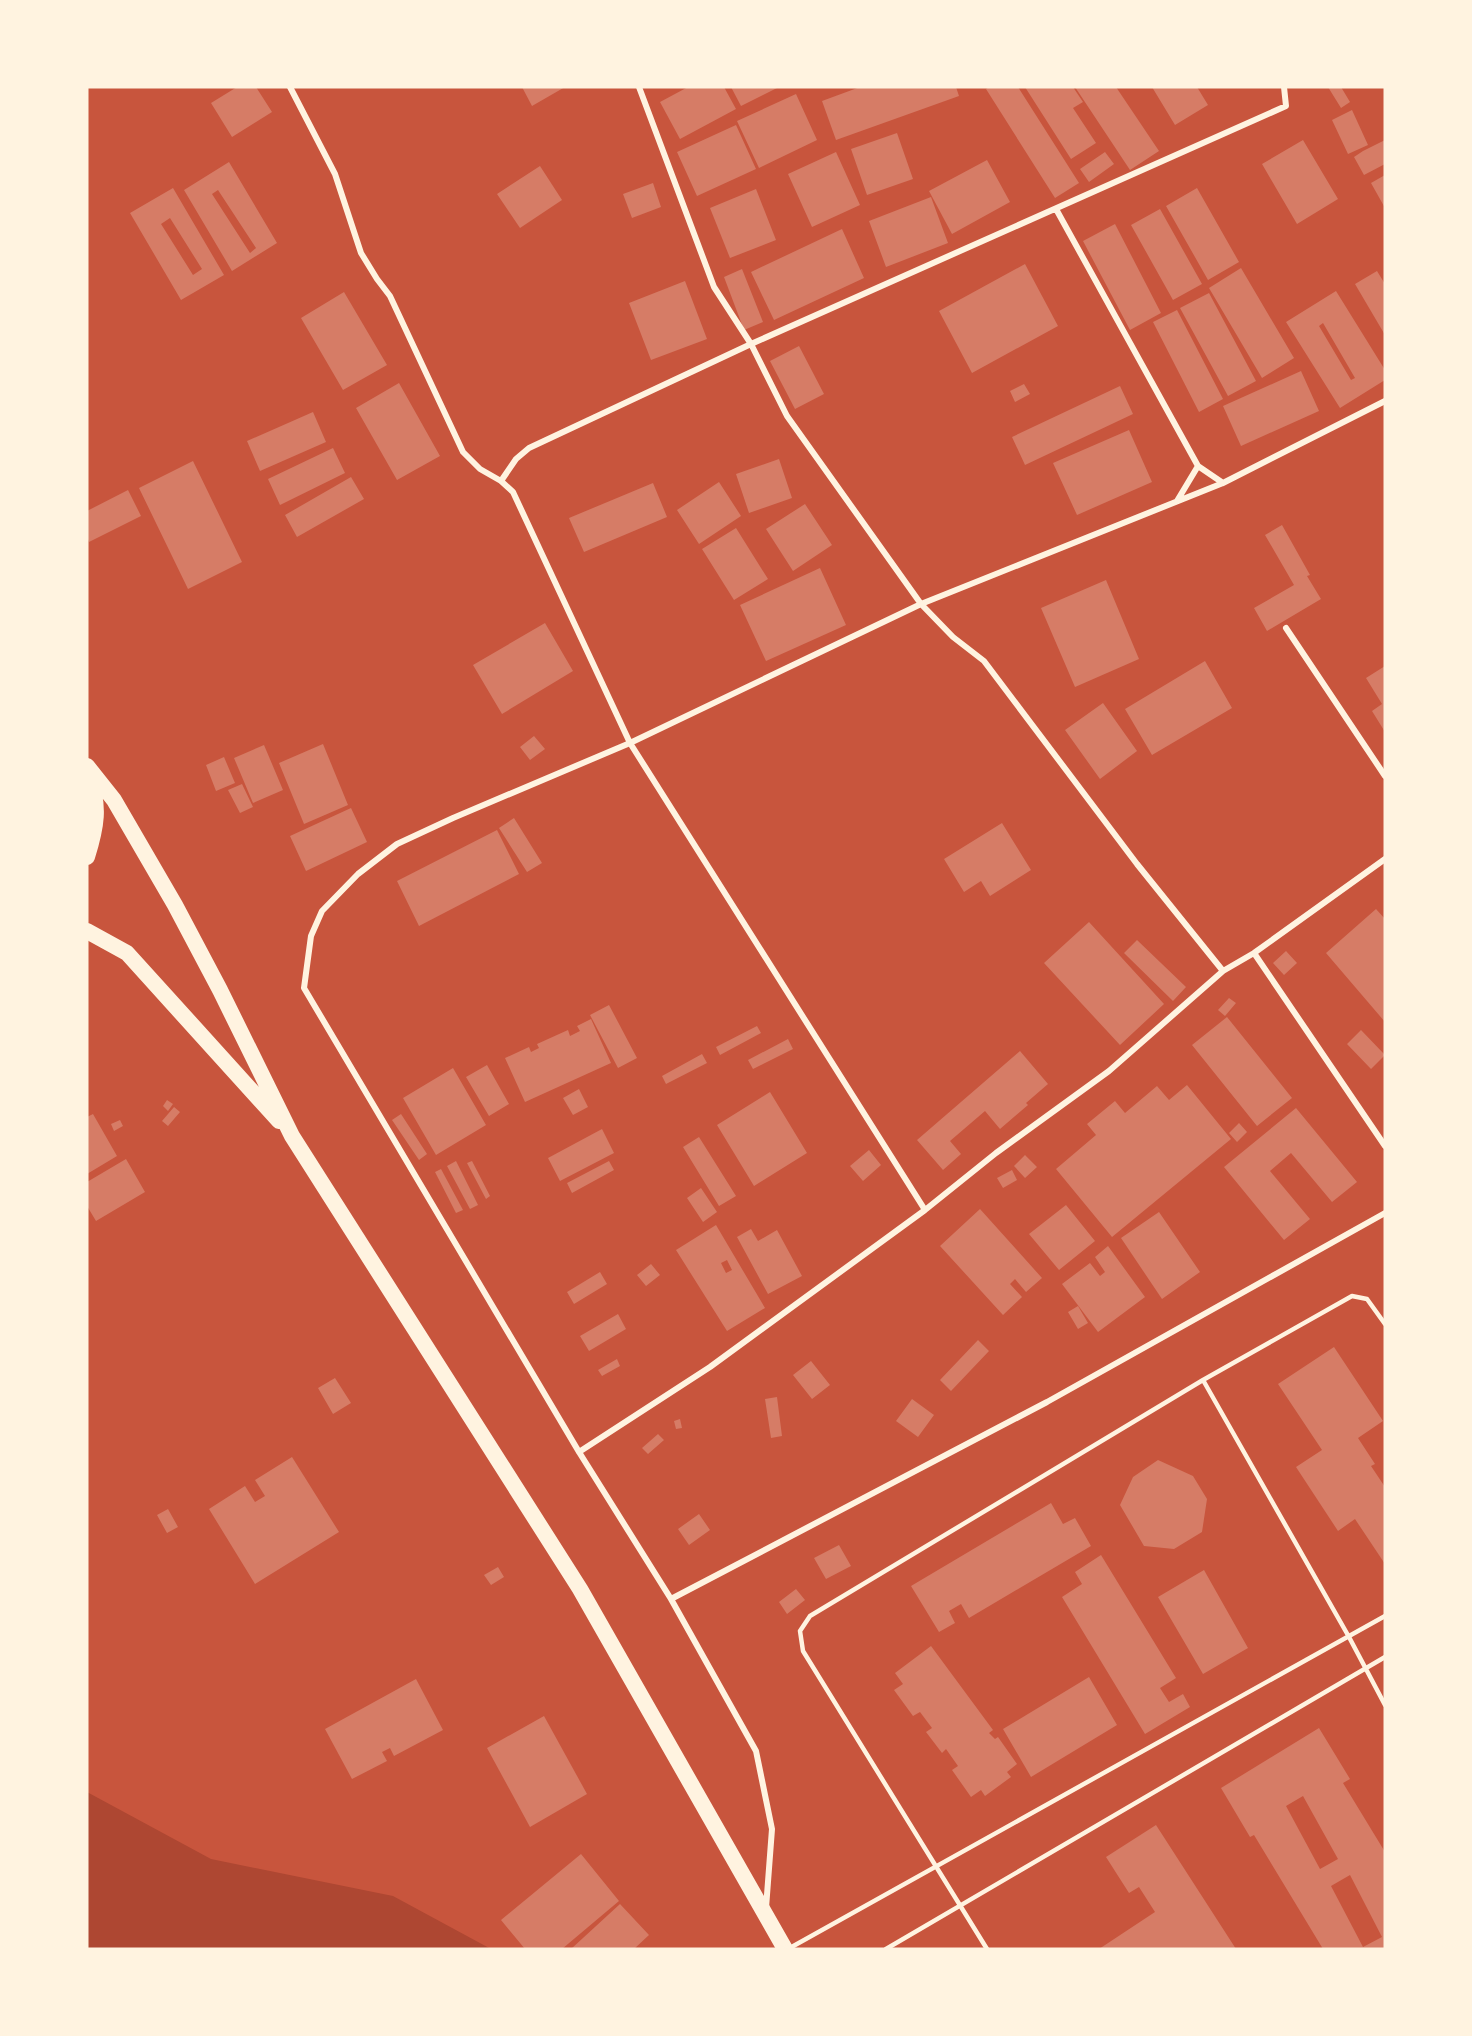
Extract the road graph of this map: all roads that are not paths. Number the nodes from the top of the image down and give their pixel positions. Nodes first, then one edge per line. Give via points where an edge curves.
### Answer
1 (290, 87) edge
2 (639, 87) edge
3 (1284, 87) edge
4 (1056, 209) junction
5 (751, 344) junction
6 (1385, 401) edge
7 (1198, 466) junction
8 (501, 481) junction
9 (1223, 483) junction
10 (1177, 501) junction
11 (921, 604) junction
12 (1286, 628) dead end
13 (630, 743) junction
14 (87, 766) edge
15 (87, 773) edge
16 (1385, 776) edge
17 (87, 857) edge
18 (1385, 859) edge
19 (87, 931) edge
20 (1254, 953) junction
21 (1223, 972) junction
22 (292, 1136) junction
23 (1385, 1146) edge
24 (925, 1210) junction
25 (1385, 1213) edge
26 (1385, 1324) edge
27 (1203, 1380) junction
28 (579, 1452) junction
29 (671, 1599) junction
30 (1385, 1616) edge
31 (1349, 1636) junction
32 (1385, 1657) edge
33 (1365, 1668) junction
34 (1385, 1705) edge
35 (936, 1866) junction
36 (959, 1905) junction
37 (765, 1916) junction
38 (786, 1949) edge
39 (886, 1949) edge
40 (987, 1949) edge

1 - 8 street via 335,174 361,253 390,297 464,452 480,469
2 - 5 street via 714,287
3 - 4 street via 1286,106
4 - 5 street
4 - 7 street
5 - 8 street via 530,448 516,459
5 - 11 street via 787,416
6 - 9 street
7 - 9 street
7 - 10 street
8 - 13 street via 513,492
9 - 10 street
10 - 11 street
11 - 13 street
11 - 21 street via 953,637 984,661
12 - 16 street
13 - 24 street
13 - 28 street via 397,844 358,874 322,911 311,936 304,988
14 - 22 highway via 114,800 176,905
15 - 17 highway via 95,791 97,825
18 - 20 street
19 - 22 highway via 127,953
20 - 21 street
20 - 23 street
21 - 24 street via 1109,1071
22 - 37 highway via 580,1589
24 - 28 street via 710,1367
25 - 29 street via 1047,1402
26 - 27 lane via 1367,1299 1352,1296
27 - 31 lane
27 - 35 lane via 810,1616 800,1631 803,1651
28 - 29 street
29 - 37 street via 756,1751 772,1829
30 - 31 lane
31 - 33 lane
31 - 35 lane
32 - 33 lane
33 - 34 lane
33 - 36 lane
35 - 36 lane
35 - 38 lane
36 - 39 lane
36 - 40 lane
37 - 38 highway

